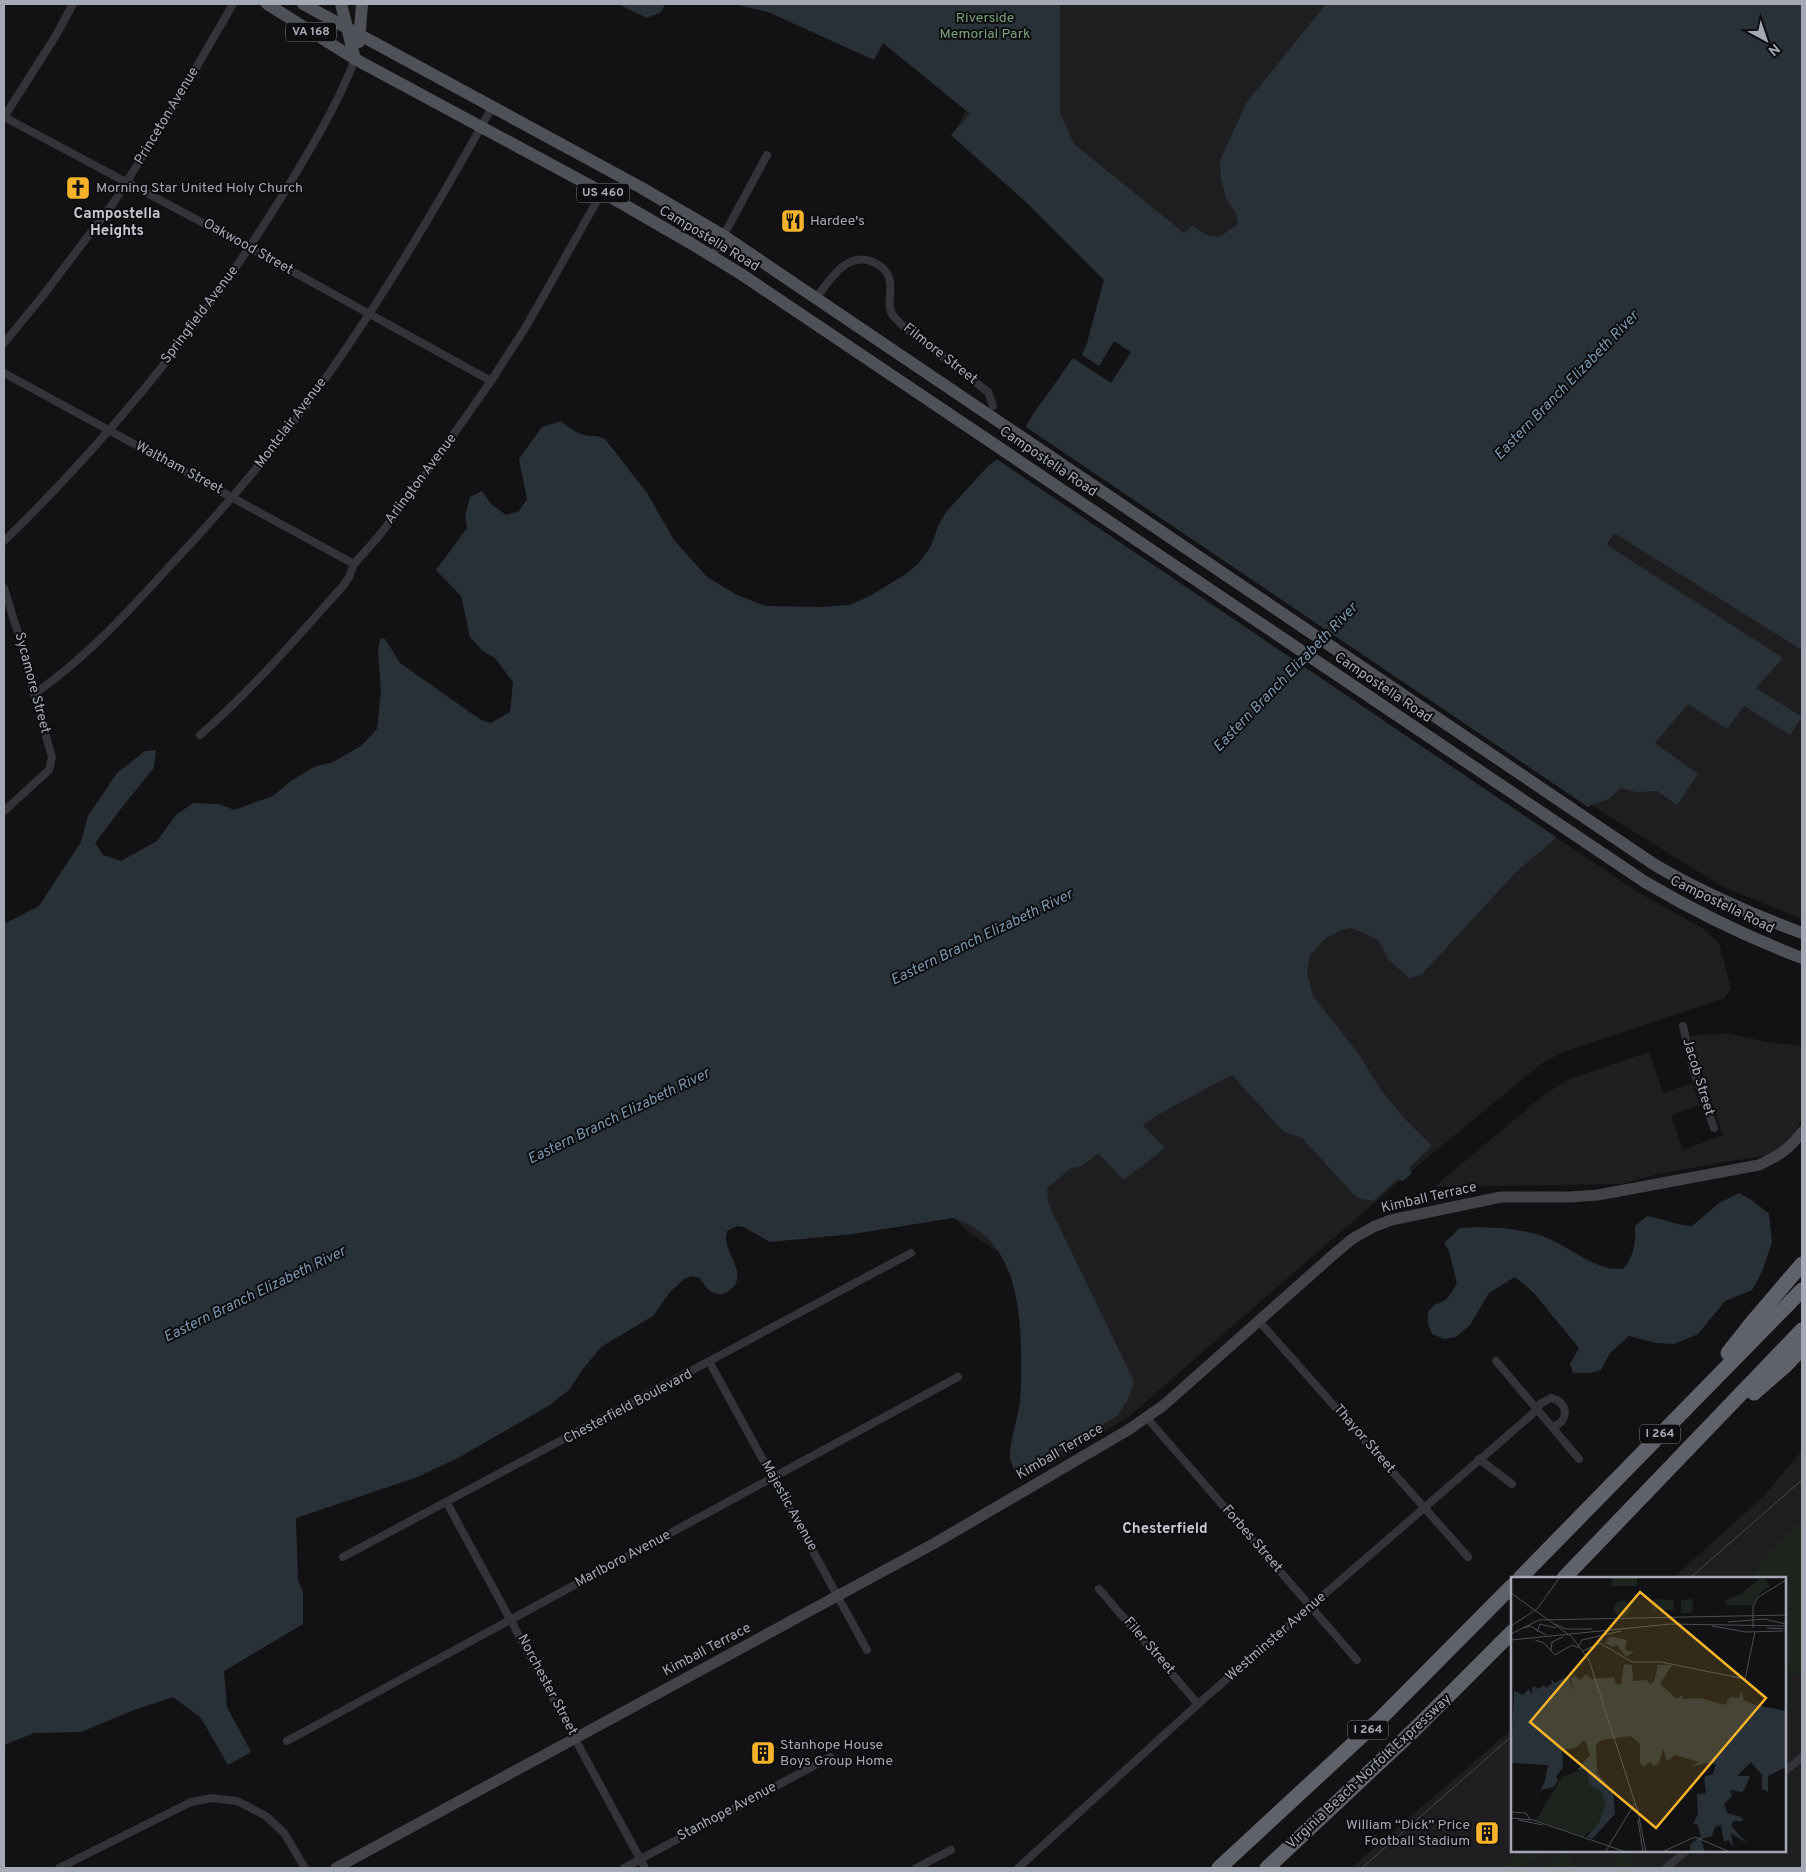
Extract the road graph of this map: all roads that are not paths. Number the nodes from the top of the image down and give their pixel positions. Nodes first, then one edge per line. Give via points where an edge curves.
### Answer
1 (73, 4) edge
2 (233, 4) edge
3 (267, 4) edge
4 (303, 4) edge
5 (341, 4) edge
6 (362, 4) edge
7 (346, 28) junction
8 (361, 36) junction
9 (356, 59) junction
10 (492, 107) junction
11 (4, 117) edge
12 (481, 128) junction
13 (767, 155) dead end
14 (127, 182) junction
15 (602, 192) junction
16 (724, 236) junction
17 (250, 248) junction
18 (712, 257) junction
19 (817, 297) junction
20 (369, 314) junction
21 (4, 344) edge
22 (4, 373) edge
23 (491, 381) junction
24 (993, 406) dead end
25 (108, 430) junction
26 (232, 497) junction
27 (4, 540) edge
28 (354, 564) junction
29 (4, 588) edge
30 (34, 694) junction
31 (200, 735) dead end
32 (4, 811) edge
33 (1802, 933) edge
34 (1802, 958) edge
35 (1683, 1026) dead end
36 (1714, 1128) dead end
37 (1802, 1132) edge
38 (910, 1253) dead end
39 (1802, 1264) edge
40 (1802, 1290) edge
41 (1260, 1321) junction
42 (1802, 1330) edge
43 (1802, 1348) edge
44 (1496, 1361) dead end
45 (710, 1363) junction
46 (958, 1377) dead end
47 (1688, 1405) junction
48 (1537, 1410) junction
49 (1147, 1418) junction
50 (1553, 1427) junction
51 (1688, 1449) junction
52 (1479, 1458) junction
53 (1579, 1458) dead end
54 (773, 1478) junction
55 (1512, 1484) dead end
56 (447, 1503) junction
57 (1424, 1507) junction
58 (342, 1557) dead end
59 (1468, 1557) dead end
60 (1521, 1577) edge
61 (1565, 1577) edge
62 (1511, 1587) edge
63 (1099, 1589) dead end
64 (838, 1595) junction
65 (1311, 1606) junction
66 (511, 1620) junction
67 (1511, 1633) edge
68 (867, 1650) dead end
69 (1357, 1660) dead end
70 (1198, 1704) junction
71 (575, 1738) junction
72 (287, 1741) dead end
73 (830, 1757) dead end
74 (1802, 1757) edge
75 (1786, 1770) edge
76 (951, 1850) dead end
77 (1685, 1852) edge
78 (640, 1860) junction
79 (59, 1868) edge
80 (305, 1868) edge
81 (336, 1868) edge
82 (624, 1868) edge
83 (645, 1868) edge
84 (916, 1868) edge
85 (1018, 1868) edge
86 (1219, 1868) edge
87 (1267, 1868) edge
88 (1666, 1868) edge

1 - 11 street
2 - 14 street, Princeton Avenue
3 - 9 main road, Campostella Road / VA 168
4 - 7 main road, Campostella Road / VA 168
5 - 7 main road
6 - 8 main road
7 - 8 main road, Campostella Road / VA 168
7 - 9 main road
8 - 9 main road
8 - 10 main road, Campostella Road / US 460
9 - 12 main road, Campostella Road / US 460
9 - 17 street, Springfield Avenue via 307,155
10 - 12 street, Montclair Avenue
10 - 16 main road, Campostella Road / US 460
11 - 14 street, Oakwood Street
12 - 15 main road, Campostella Road / US 460
12 - 20 street, Montclair Avenue
13 - 16 street
14 - 17 street, Oakwood Street
14 - 21 street, Princeton Avenue
15 - 18 main road, Campostella Road / US 460
15 - 23 street, Arlington Avenue via 527,326
16 - 18 street
16 - 19 main road, Campostella Road / US 460
17 - 20 street, Oakwood Street
17 - 25 street, Springfield Avenue via 194,327
18 - 34 main road, Campostella Road / US 460 via 1645,882 1743,934
19 - 24 street, Filmore Street via 843,265 862,259 880,265 891,286 891,313 905,328 988,392
19 - 33 main road, Campostella Road / US 460 via 1648,860 1715,898
20 - 23 street, Oakwood Street
20 - 26 street, Montclair Avenue via 306,405
22 - 25 street, Waltham Street
23 - 28 street, Arlington Avenue via 416,488
25 - 26 street, Waltham Street
25 - 27 street, Springfield Avenue
26 - 28 street, Waltham Street
26 - 30 street, Montclair Avenue via 95,645
28 - 31 street, Arlington Avenue via 343,586 311,622
29 - 30 street, Sycamore Street
30 - 32 street, Sycamore Street via 52,757 49,770
35 - 36 street, Jacob Street via 1694,1072
37 - 41 street, Kimball Terrace via 1782,1154 1759,1165 1598,1195 1501,1197 1391,1220 1352,1239
38 - 45 street, Chesterfield Boulevard
39 - 47 highway
40 - 47 highway, I 264
41 - 49 street, Kimball Terrace
41 - 57 street, Thayor Street
42 - 51 highway, I 264
43 - 51 highway
44 - 48 street
45 - 54 street, Majestic Avenue
45 - 56 street, Chesterfield Boulevard
46 - 54 street, Marlboro Avenue
47 - 60 highway, I 264
48 - 50 street
48 - 50 street via 1550,1398 1562,1403 1565,1414 1559,1425
48 - 52 street, Westminster Avenue
49 - 64 street, Kimball Terrace via 935,1543
49 - 65 street, Forbes Street
50 - 53 street
51 - 61 highway, I 264
52 - 55 street
52 - 57 street, Westminster Avenue
54 - 64 street, Majestic Avenue
54 - 66 street, Marlboro Avenue
56 - 58 street, Chesterfield Boulevard
56 - 66 street, Norchester Street
57 - 59 street, Thayor Street
57 - 65 street, Westminster Avenue
62 - 86 highway, I 264 via 1373,1725
63 - 70 street, Filer Street
64 - 68 street, Majestic Avenue
64 - 71 street, Kimball Terrace
65 - 69 street, Forbes Street
65 - 70 street, Westminster Avenue
66 - 71 street, Norchester Street
66 - 72 street, Marlboro Avenue
67 - 87 highway, Virginia Beach-Norfolk Expressway / I 264 via 1462,1684
70 - 85 street, Westminster Avenue
71 - 78 street, Norchester Street
71 - 81 street, Kimball Terrace
73 - 78 street, Stanhope Avenue
74 - 75 street
76 - 84 street
77 - 88 street
78 - 82 street, Stanhope Avenue
78 - 83 street, Norchester Street
79 - 80 street via 191,1802 212,1798 237,1800 266,1816 284,1833

